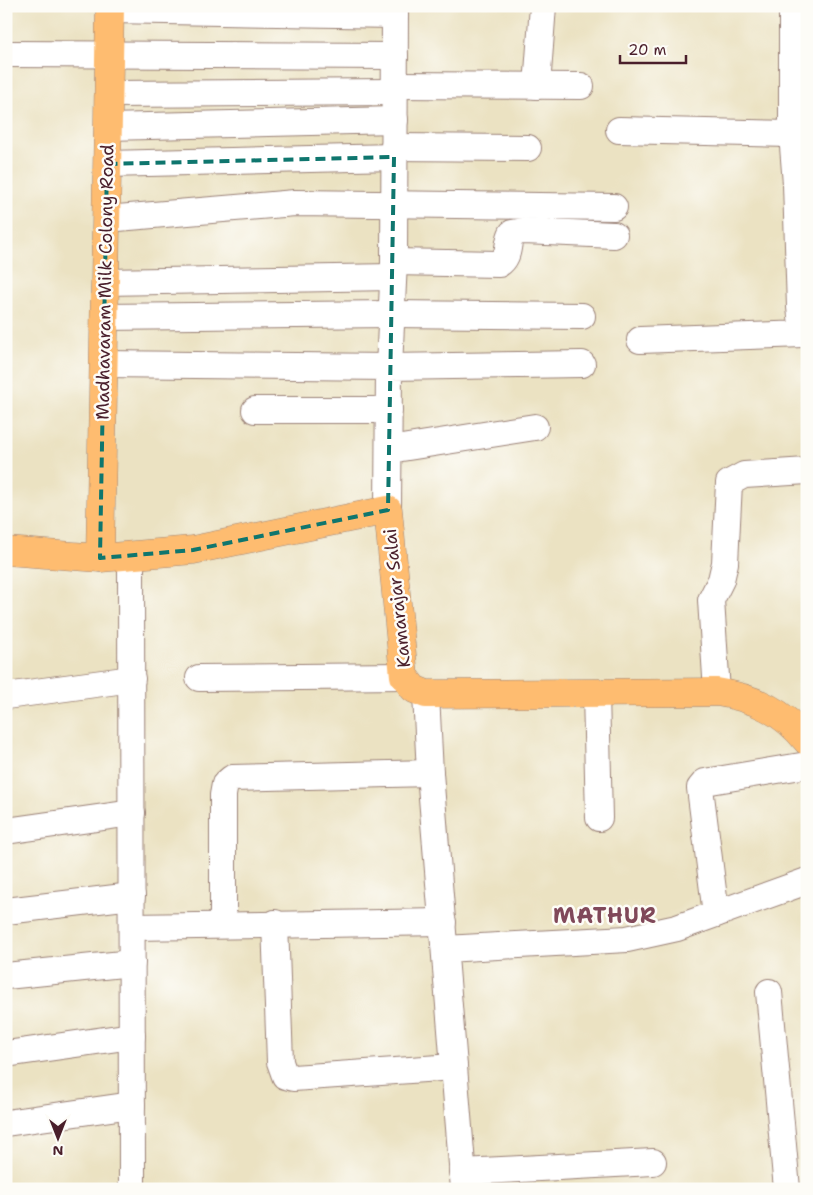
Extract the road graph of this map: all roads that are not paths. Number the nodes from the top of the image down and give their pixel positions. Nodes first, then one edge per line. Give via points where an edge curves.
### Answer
1 (543, 6) edge
2 (792, 6) edge
3 (110, 8) edge
4 (395, 11) edge
5 (6, 54) edge
6 (109, 56) junction
7 (395, 56) junction
8 (799, 62) edge
9 (537, 86) junction
10 (581, 86) dead end
11 (395, 89) junction
12 (108, 94) junction
13 (395, 120) junction
14 (108, 127) junction
15 (620, 130) dead end
16 (792, 134) junction
17 (528, 148) dead end
18 (394, 152) junction
19 (107, 164) junction
20 (802, 184) edge
21 (394, 205) junction
22 (614, 207) dead end
23 (106, 219) junction
24 (614, 235) dead end
25 (394, 269) junction
26 (105, 282) junction
27 (803, 307) edge
28 (392, 314) junction
29 (582, 316) dead end
30 (104, 317) junction
31 (640, 340) dead end
32 (805, 344) edge
33 (104, 364) junction
34 (582, 364) dead end
35 (389, 367) junction
36 (255, 410) dead end
37 (389, 410) junction
38 (535, 427) dead end
39 (389, 450) junction
40 (807, 471) edge
41 (388, 510) junction
42 (6, 551) edge
43 (131, 555) junction
44 (100, 558) junction
45 (404, 676) junction
46 (200, 678) dead end
47 (132, 679) junction
48 (717, 692) junction
49 (596, 693) junction
50 (426, 694) junction
51 (6, 696) edge
52 (807, 741) edge
53 (807, 765) edge
54 (430, 773) junction
55 (132, 813) junction
56 (598, 818) dead end
57 (6, 831) edge
58 (807, 880) edge
59 (132, 896) junction
60 (6, 911) edge
61 (716, 914) junction
62 (443, 922) junction
63 (275, 923) junction
64 (223, 925) junction
65 (132, 927) junction
66 (445, 949) junction
67 (132, 963) junction
68 (6, 976) edge
69 (768, 992) dead end
70 (132, 1036) junction
71 (6, 1054) edge
72 (454, 1067) junction
73 (132, 1105) junction
74 (6, 1123) edge
75 (653, 1162) dead end
76 (463, 1180) edge
77 (132, 1189) edge
78 (787, 1189) edge

1 - 9 street
2 - 8 street
3 - 4 street
3 - 6 main road, Madhavaram Milk Colony Road
4 - 7 street
5 - 6 street
6 - 7 street
6 - 12 main road, Madhavaram Milk Colony Road
7 - 11 street
8 - 16 street
9 - 10 street
9 - 11 street
11 - 12 street
11 - 13 street
12 - 14 main road, Madhavaram Milk Colony Road
13 - 14 street
13 - 18 street
14 - 19 main road, Madhavaram Milk Colony Road
15 - 16 street
16 - 20 street
17 - 18 street
18 - 19 street
18 - 21 street
19 - 23 main road, Madhavaram Milk Colony Road
20 - 27 street
21 - 22 street
21 - 23 street via 268,204
21 - 25 street
23 - 26 main road, Madhavaram Milk Colony Road
24 - 25 street via 524,231 512,233 507,241 505,260 499,264
25 - 26 street
25 - 28 street
26 - 30 main road, Madhavaram Milk Colony Road
27 - 32 street
28 - 29 street
28 - 30 street
28 - 35 street
30 - 33 main road, Madhavaram Milk Colony Road
31 - 32 street
33 - 35 street
33 - 44 main road, Madhavaram Milk Colony Road
34 - 35 street
35 - 37 street
36 - 37 street
37 - 39 street
38 - 39 street
39 - 41 street
40 - 48 street via 744,475 729,483 725,563 711,600
41 - 43 main road, Kamarajar Salai via 193,550
41 - 45 main road, Kamarajar Salai
42 - 44 main road, Kamarajar Salai
43 - 44 main road, Kamarajar Salai
43 - 47 street
45 - 46 street
45 - 50 main road, Kamarajar Salai via 414,689
47 - 51 street
47 - 55 street
48 - 49 main road
48 - 52 main road via 738,695 775,710
49 - 50 main road
49 - 56 street
50 - 54 street
53 - 61 street via 704,782 700,788
54 - 62 street
54 - 64 street via 232,778 225,784 223,795
55 - 57 street
55 - 59 street
58 - 61 street
59 - 60 street
59 - 65 street
61 - 66 street via 677,928 627,939
62 - 63 street
62 - 66 street
63 - 64 street
63 - 72 street via 280,1062 285,1076
64 - 65 street
65 - 67 street
66 - 72 street
67 - 68 street
67 - 70 street
69 - 78 street
70 - 71 street
70 - 73 street
72 - 76 street
73 - 74 street
73 - 77 street
75 - 76 street

